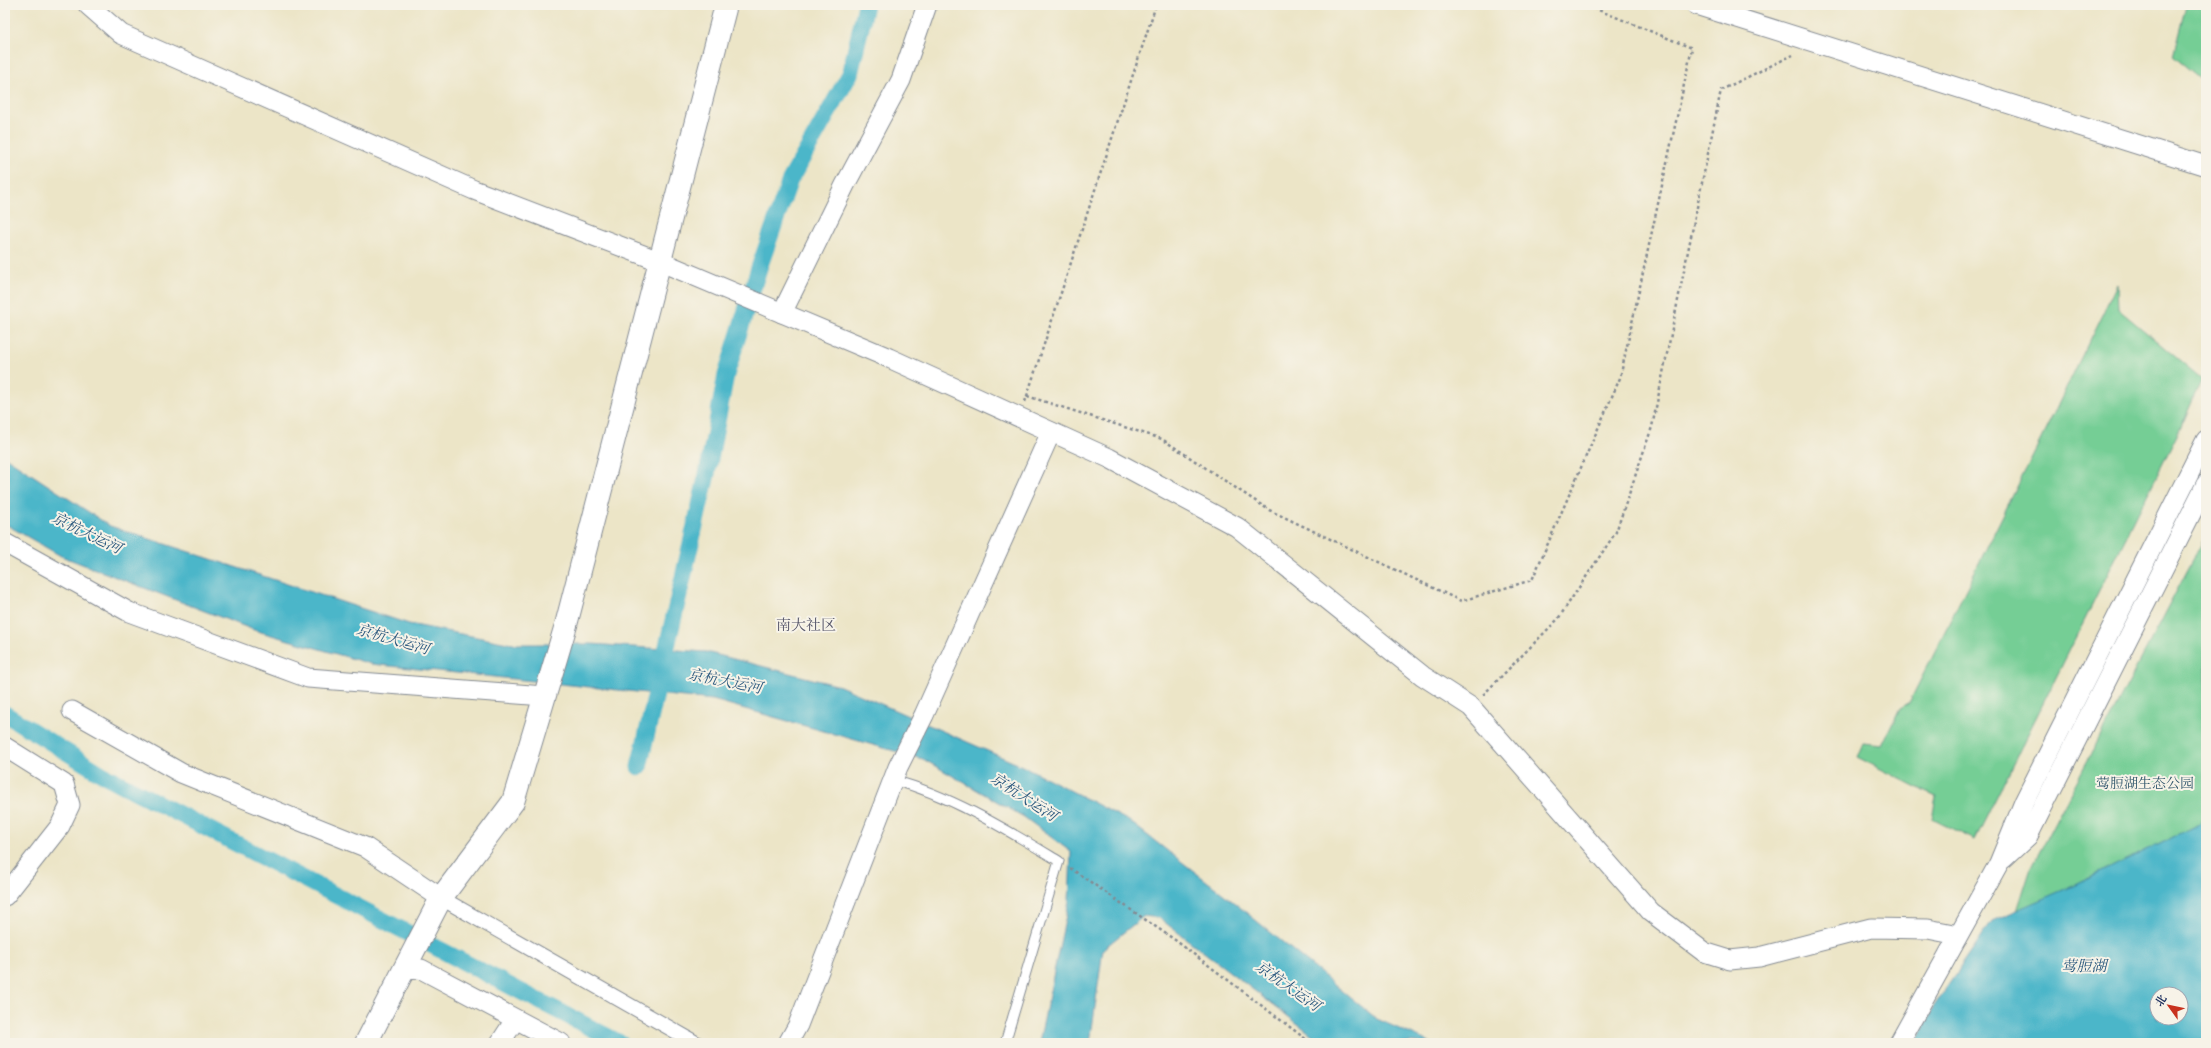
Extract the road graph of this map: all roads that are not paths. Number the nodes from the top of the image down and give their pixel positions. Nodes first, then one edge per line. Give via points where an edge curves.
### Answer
1 (88, 5) edge
2 (726, 5) edge
3 (927, 5) edge
4 (1696, 5) edge
5 (2206, 166) edge
6 (659, 261) junction
7 (782, 313) junction
8 (1051, 432) junction
9 (2206, 440) edge
10 (2206, 484) edge
11 (5, 543) edge
12 (544, 696) junction
13 (72, 711) dead end
14 (5, 747) edge
15 (896, 774) junction
16 (1998, 863) junction
17 (5, 896) edge
18 (438, 903) junction
19 (1958, 935) junction
20 (406, 967) junction
21 (515, 1020) junction
22 (366, 1043) edge
23 (500, 1043) edge
24 (561, 1043) edge
25 (696, 1043) edge
26 (788, 1043) edge
27 (1005, 1043) edge
28 (1899, 1043) edge

1 - 6 street via 121,34 474,190
2 - 6 street
3 - 7 street via 901,80 845,184
4 - 5 street
6 - 7 street
6 - 12 street via 566,625
7 - 8 street via 889,358
8 - 15 street
8 - 19 street via 1110,458 1237,528 1424,676 1471,707 1651,912 1704,952 1730,960 1759,957 1871,928 1928,929
9 - 16 street via 2024,802
10 - 16 street via 2028,836
11 - 12 street via 129,612 308,678
12 - 18 street via 513,802
13 - 18 street via 181,773 365,847
14 - 17 street via 64,784 70,804 60,826
15 - 26 street via 798,1025
15 - 27 lane via 919,788 1007,830 1059,861
16 - 19 street
18 - 20 street
18 - 25 street
19 - 28 street
20 - 21 street via 420,969
20 - 22 street
21 - 23 street
21 - 24 street

